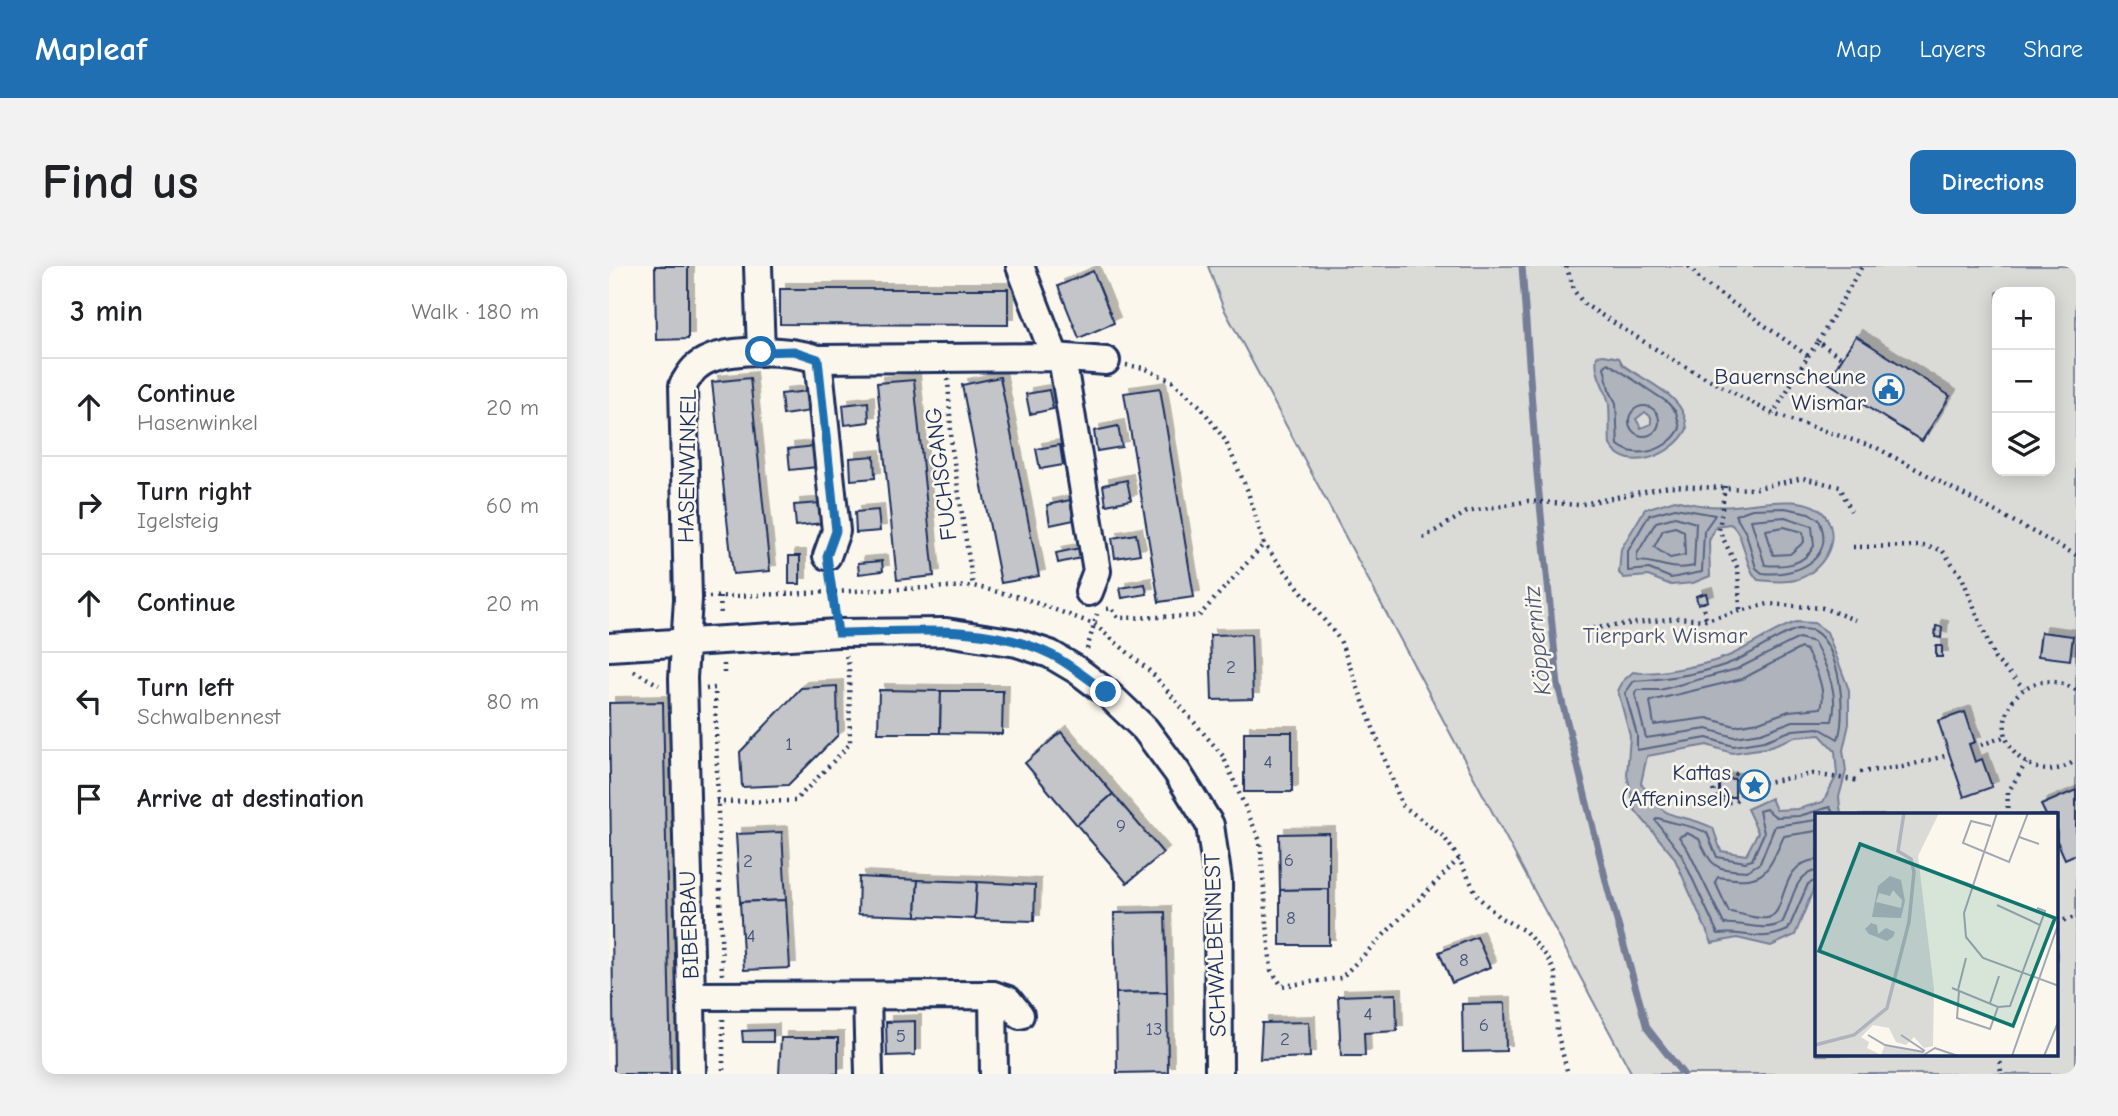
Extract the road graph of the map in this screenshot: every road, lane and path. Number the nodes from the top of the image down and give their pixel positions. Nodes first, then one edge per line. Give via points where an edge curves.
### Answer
1 (758, 266) edge
2 (1020, 266) edge
3 (1566, 266) edge
4 (1689, 266) edge
5 (1862, 266) edge
6 (1818, 342) junction
7 (761, 352) junction
8 (1808, 356) junction
9 (947, 357) junction
10 (1058, 357) junction
11 (1842, 358) dead end
12 (818, 359) junction
13 (1106, 362) joint
14 (1773, 414) junction
15 (1725, 486) junction
16 (1851, 510) dead end
17 (1423, 538) dead end
18 (1264, 544) junction
19 (1853, 547) dead end
20 (2076, 555) edge
21 (827, 556) joint
22 (973, 586) junction
23 (834, 592) junction
24 (1089, 592) dead end
25 (688, 598) junction
26 (1703, 602) dead end
27 (1740, 610) junction
28 (1706, 620) junction
29 (1855, 620) dead end
30 (1094, 624) junction
31 (1586, 629) dead end
32 (838, 633) junction
33 (685, 643) junction
34 (616, 658) edge
35 (1077, 670) junction
36 (2024, 688) junction
37 (684, 690) junction
38 (2076, 690) edge
39 (2006, 736) junction
40 (1981, 745) dead end
41 (1949, 755) dead end
42 (2076, 760) edge
43 (2026, 764) junction
44 (1860, 772) dead end
45 (1860, 780) dead end
46 (1743, 786) junction
47 (686, 802) junction
48 (717, 802) junction
49 (2007, 813) edge
50 (1459, 859) junction
51 (2076, 917) edge
52 (2059, 921) edge
53 (993, 995) junction
54 (691, 996) junction
55 (723, 996) junction
56 (867, 996) junction
57 (1020, 1015) dead end
58 (2000, 1056) edge
59 (692, 1074) edge
60 (723, 1074) edge
61 (869, 1074) edge
62 (994, 1074) edge
63 (1219, 1074) edge
64 (1568, 1074) edge
65 (2001, 1074) edge

1 - 7 street
2 - 10 street
3 - 14 path via 1584,304 1673,360
4 - 8 path via 1700,280
5 - 6 path
6 - 8 path
6 - 11 path
7 - 12 street, HASENWINKEL via 794,351
7 - 25 street, HASENWINKEL via 713,358 695,367 683,385
8 - 14 path
9 - 10 street, HASENWINKEL
9 - 12 street, HASENWINKEL
9 - 22 path, FUCHSGANG via 952,449
10 - 13 street, HASENWINKEL
10 - 24 street via 1097,571
12 - 21 street via 836,531
13 - 18 path via 1144,368 1172,381 1200,406 1238,467
14 - 20 path via 1877,448
15 - 16 path via 1753,489 1803,478 1840,487
15 - 17 path via 1669,486 1579,505 1528,501 1467,512
15 - 27 path via 1719,530 1738,569
18 - 30 path via 1199,616 1118,618 1112,608 1099,610
18 - 50 path via 1340,639 1402,805 1444,836
19 - 36 path via 1932,546 1949,556 1962,577 1987,646
21 - 23 path
22 - 23 path
22 - 30 path via 1023,598
23 - 25 path
23 - 32 path
25 - 33 street, HASENWINKEL
26 - 28 path
27 - 28 path
27 - 29 path via 1800,604
28 - 31 path via 1678,618
30 - 35 path
30 - 50 path via 1152,673 1223,756 1260,841 1271,970 1282,986 1341,978
32 - 33 street, SCHWALBENNEST
32 - 35 street, SCHWALBENNEST via 981,635 1050,654
32 - 48 path via 849,665 850,744 795,801
33 - 34 street, SCHWALBENNEST
33 - 37 street, BIBERBAU
34 - 37 path via 659,685
35 - 63 street, SCHWALBENNEST via 1145,729 1209,825 1217,881
36 - 38 path via 2052,681
36 - 39 path via 2007,711
37 - 47 street, BIBERBAU
37 - 48 path via 715,688
39 - 40 path
39 - 43 path via 2014,754
41 - 44 path
42 - 43 path via 2055,770
43 - 49 path via 2008,792
45 - 46 path via 1814,774
46 - 46 path via 1731,773 1719,775 1713,786 1717,797 1728,802 1739,797
47 - 48 path
47 - 54 street, BIBERBAU
48 - 55 path
50 - 64 path via 1478,897 1499,917 1525,931 1548,958 1556,975 1557,1032
51 - 52 path
53 - 56 street, BIBERBAU
53 - 57 street via 1008,1000
53 - 62 street
54 - 55 street, BIBERBAU
54 - 59 street
55 - 56 street, BIBERBAU
55 - 60 path
56 - 61 street
58 - 65 path

